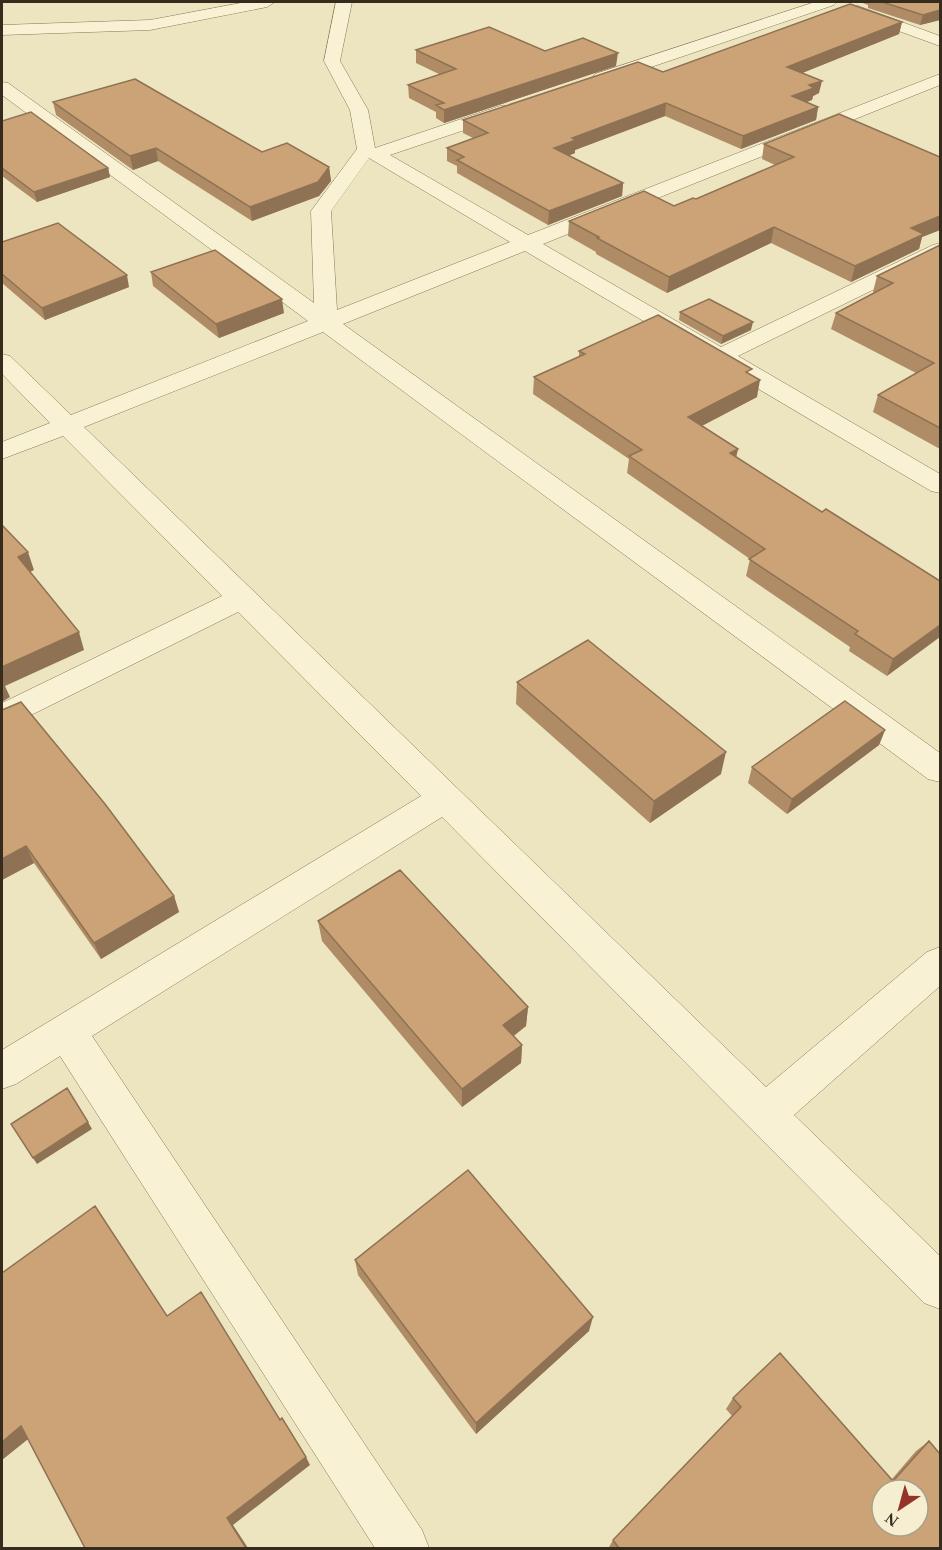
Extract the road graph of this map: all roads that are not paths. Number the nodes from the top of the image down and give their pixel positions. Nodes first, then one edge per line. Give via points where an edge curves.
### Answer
1 (267, 2) edge
2 (344, 2) edge
3 (830, 2) edge
4 (2, 30) edge
5 (940, 41) edge
6 (940, 79) edge
7 (579, 86) edge
8 (2, 87) edge
9 (522, 105) edge
10 (526, 243) junction
11 (940, 249) edge
12 (326, 323) junction
13 (720, 356) junction
14 (2, 361) edge
15 (67, 425) junction
16 (2, 451) edge
17 (939, 483) edge
18 (242, 598) junction
19 (2, 716) edge
20 (940, 770) edge
21 (445, 798) junction
22 (940, 963) edge
23 (66, 1031) junction
24 (2, 1071) edge
25 (765, 1114) junction
26 (940, 1287) edge
27 (404, 1548) edge

1 - 4 street via 150,25
2 - 12 street via 332,61 359,110 366,149 321,211
3 - 5 street
3 - 7 street
6 - 10 street
8 - 12 street
9 - 10 street via 375,154
10 - 12 street
10 - 13 street
11 - 13 street
12 - 15 street
12 - 20 street
13 - 17 street
14 - 15 street
15 - 16 street
15 - 18 street
18 - 19 street
18 - 21 street
21 - 23 street
21 - 25 street
22 - 25 street
23 - 24 street
23 - 27 street
25 - 26 street

